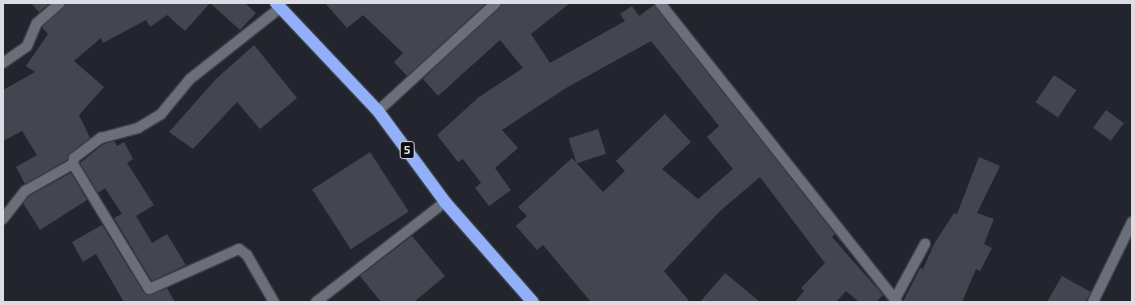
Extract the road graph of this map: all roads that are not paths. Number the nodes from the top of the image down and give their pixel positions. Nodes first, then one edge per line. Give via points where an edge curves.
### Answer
1 (60, 3) edge
2 (496, 3) edge
3 (660, 3) edge
4 (278, 6) edge
5 (3, 63) edge
6 (378, 111) junction
7 (73, 164) junction
8 (445, 202) junction
9 (3, 219) edge
10 (1132, 222) edge
11 (926, 244) dead end
12 (896, 301) edge
13 (274, 302) edge
14 (316, 302) edge
15 (533, 302) edge
16 (1093, 302) edge

1 - 5 street via 37,23 27,46
2 - 6 street
3 - 12 street
4 - 6 highway, 5
4 - 7 street via 190,79 161,114 138,128 101,138 74,158
6 - 8 highway, 5
7 - 9 street via 25,192
7 - 13 street via 149,289 238,249 247,255
8 - 14 street
8 - 15 highway, 5
10 - 16 street
11 - 12 street

